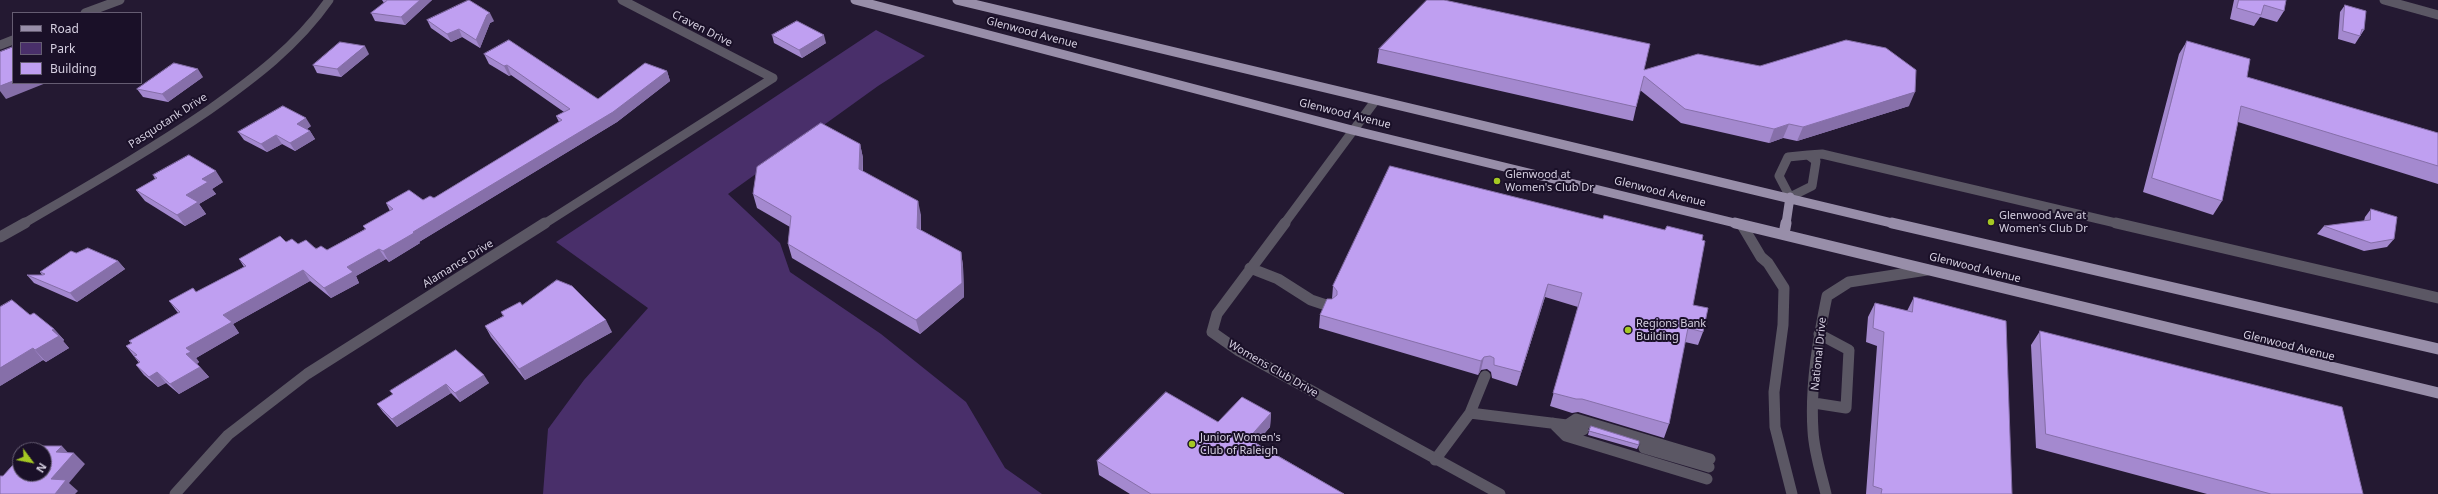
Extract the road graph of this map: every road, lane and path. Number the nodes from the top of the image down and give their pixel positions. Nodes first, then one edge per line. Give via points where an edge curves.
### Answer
1 (120, 0) edge
2 (329, 0) edge
3 (622, 0) edge
4 (855, 0) edge
5 (957, 0) edge
6 (2384, 0) edge
7 (88, 12) edge
8 (2438, 15) edge
9 (12, 40) edge
10 (0, 45) edge
11 (773, 78) joint
12 (1374, 101) junction
13 (1352, 130) junction
14 (1808, 155) junction
15 (1790, 198) junction
16 (1742, 225) junction
17 (1784, 234) junction
18 (0, 237) edge
19 (1250, 268) junction
20 (1929, 270) junction
21 (2438, 298) edge
22 (1329, 306) edge
23 (1819, 334) junction
24 (2438, 350) edge
25 (1485, 376) dead end
26 (2438, 394) edge
27 (1814, 403) junction
28 (1470, 413) junction
29 (1553, 423) junction
30 (1566, 425) junction
31 (1582, 430) dead end
32 (1644, 448) dead end
33 (1435, 460) junction
34 (1708, 468) junction
35 (175, 494) edge
36 (1500, 494) edge
37 (1792, 494) edge
38 (1826, 494) edge

1 - 7 street
2 - 18 street, Pasquotank Drive via 301,35 248,82 179,131
3 - 11 street, Craven Drive
4 - 13 main road, Glenwood Avenue
5 - 12 main road, Glenwood Avenue
6 - 8 street
9 - 10 street
11 - 35 street, Alamance Drive via 307,374 228,435
12 - 13 street, Womens Club Drive
12 - 15 main road, Glenwood Avenue
13 - 16 main road, Glenwood Avenue
13 - 19 street, Womens Club Drive
14 - 15 street via 1816,161 1812,186
14 - 15 street via 1788,157 1780,170 1779,176
14 - 21 street via 1838,157
15 - 17 main road
15 - 24 main road, Glenwood Avenue
16 - 17 main road, Glenwood Avenue
16 - 37 street via 1784,288 1783,325 1774,392 1775,427
17 - 20 main road, Glenwood Avenue
19 - 22 street via 1278,279 1311,300
19 - 33 street, Womens Club Drive via 1217,314 1212,332 1238,351
20 - 23 street, National Drive via 1848,282 1827,296
20 - 26 main road, Glenwood Avenue
23 - 27 street, National Drive
23 - 27 street via 1849,350 1846,408
25 - 28 street
27 - 38 street, National Drive via 1813,430 1817,461
28 - 29 street
28 - 33 street
29 - 30 street
29 - 34 street via 1566,436
30 - 31 street
30 - 34 street via 1576,419
32 - 34 street
33 - 36 street, Womens Club Drive

